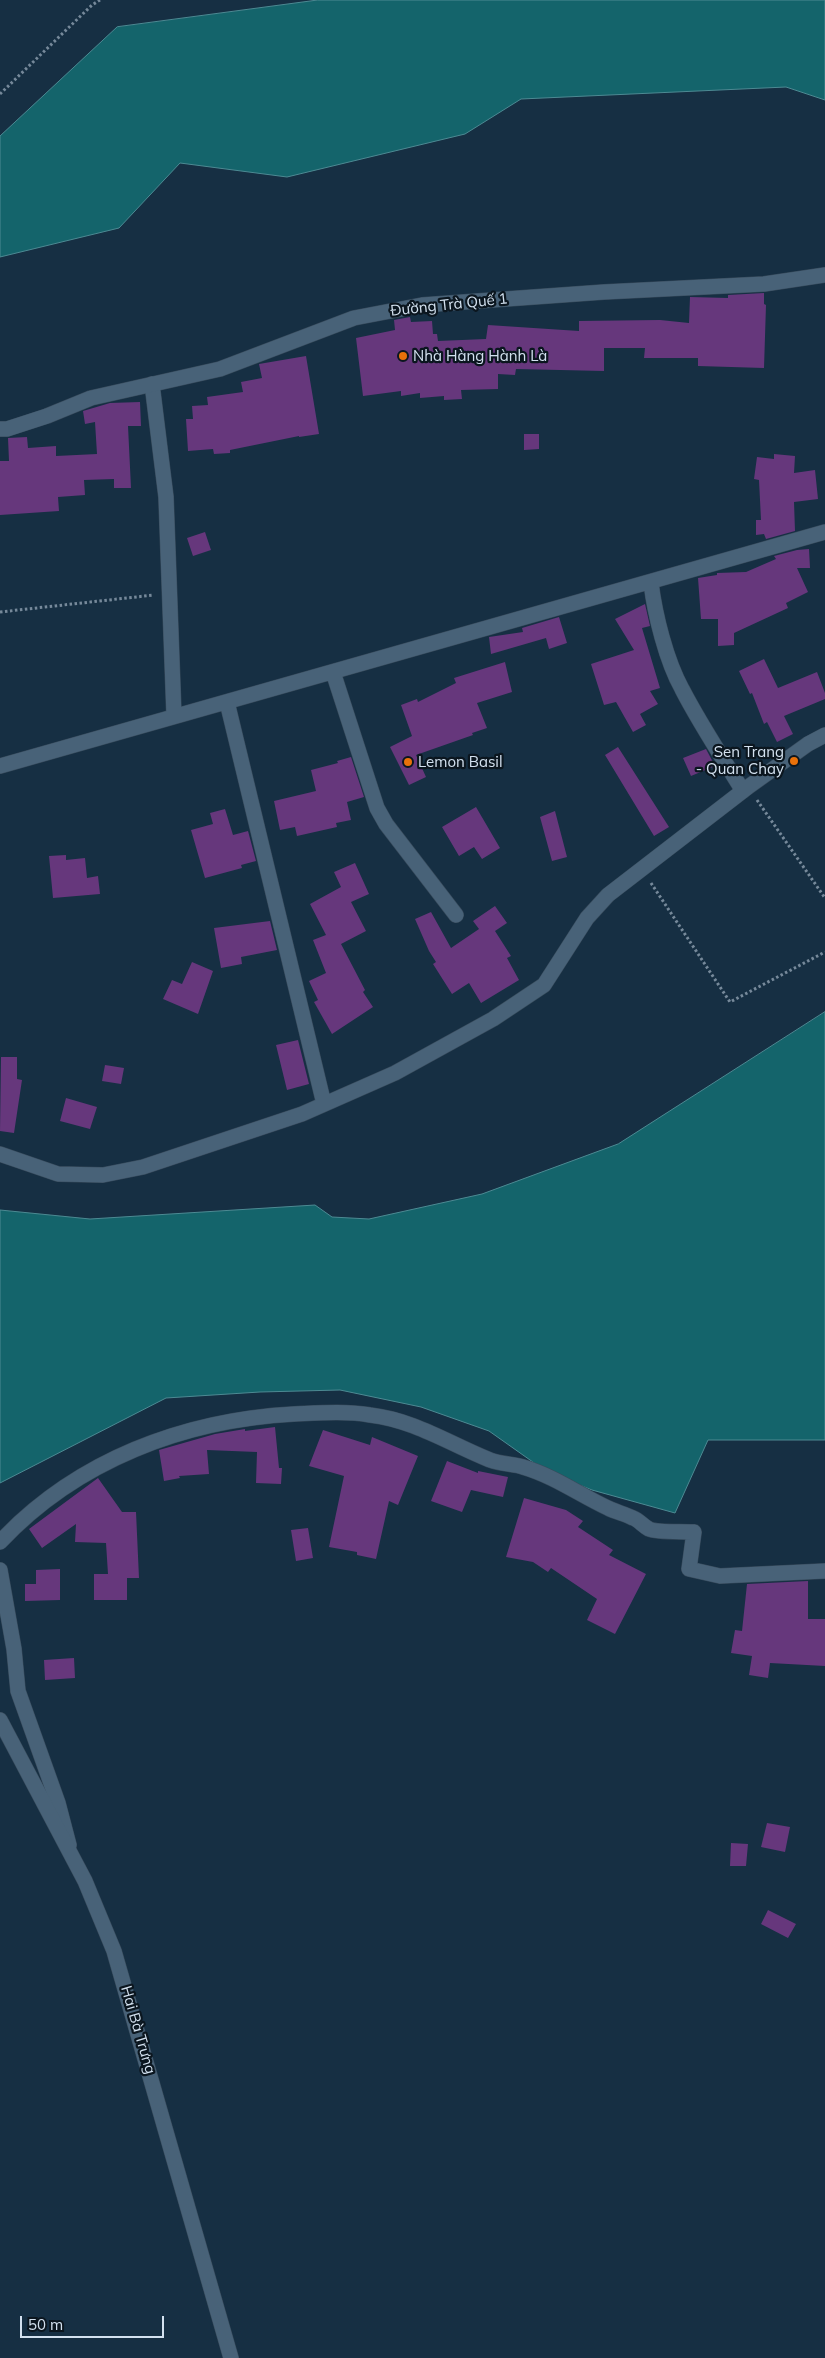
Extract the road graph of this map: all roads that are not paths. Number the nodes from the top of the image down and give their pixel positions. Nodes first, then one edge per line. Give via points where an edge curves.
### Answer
1 (825, 275) edge
2 (152, 384) junction
3 (0, 429) edge
4 (825, 532) edge
5 (651, 583) junction
6 (333, 672) junction
7 (227, 702) junction
8 (174, 716) junction
9 (825, 735) edge
10 (0, 766) edge
11 (745, 789) junction
12 (456, 915) dead end
13 (324, 1104) junction
14 (0, 1154) edge
15 (0, 1542) edge
16 (0, 1570) edge
17 (825, 1571) edge
18 (0, 1720) edge
19 (72, 1856) junction
20 (231, 2358) edge

1 - 2 street, Đường Trà Quế 1 via 764,284 422,305 354,318 220,369
2 - 3 street, Đường Trà Quế 1 via 91,398 47,416
2 - 8 street via 166,498
4 - 5 street
5 - 6 street
5 - 11 street via 670,661 681,688
6 - 7 street
6 - 12 street via 377,808
7 - 8 street
7 - 13 street
8 - 10 street
9 - 11 street
11 - 13 street via 608,895 587,918 544,986 493,1020 395,1074
13 - 14 street via 143,1167 103,1175 58,1174
15 - 17 street via 17,1524 74,1479 113,1457 158,1440 214,1424 270,1415 370,1414 414,1425 491,1460 524,1467 634,1518 650,1529 694,1532 689,1568 720,1576
16 - 19 street via 18,1690 58,1803
18 - 19 street, Hai Bà Trưng
19 - 20 street, Hai Bà Trưng via 122,1976

